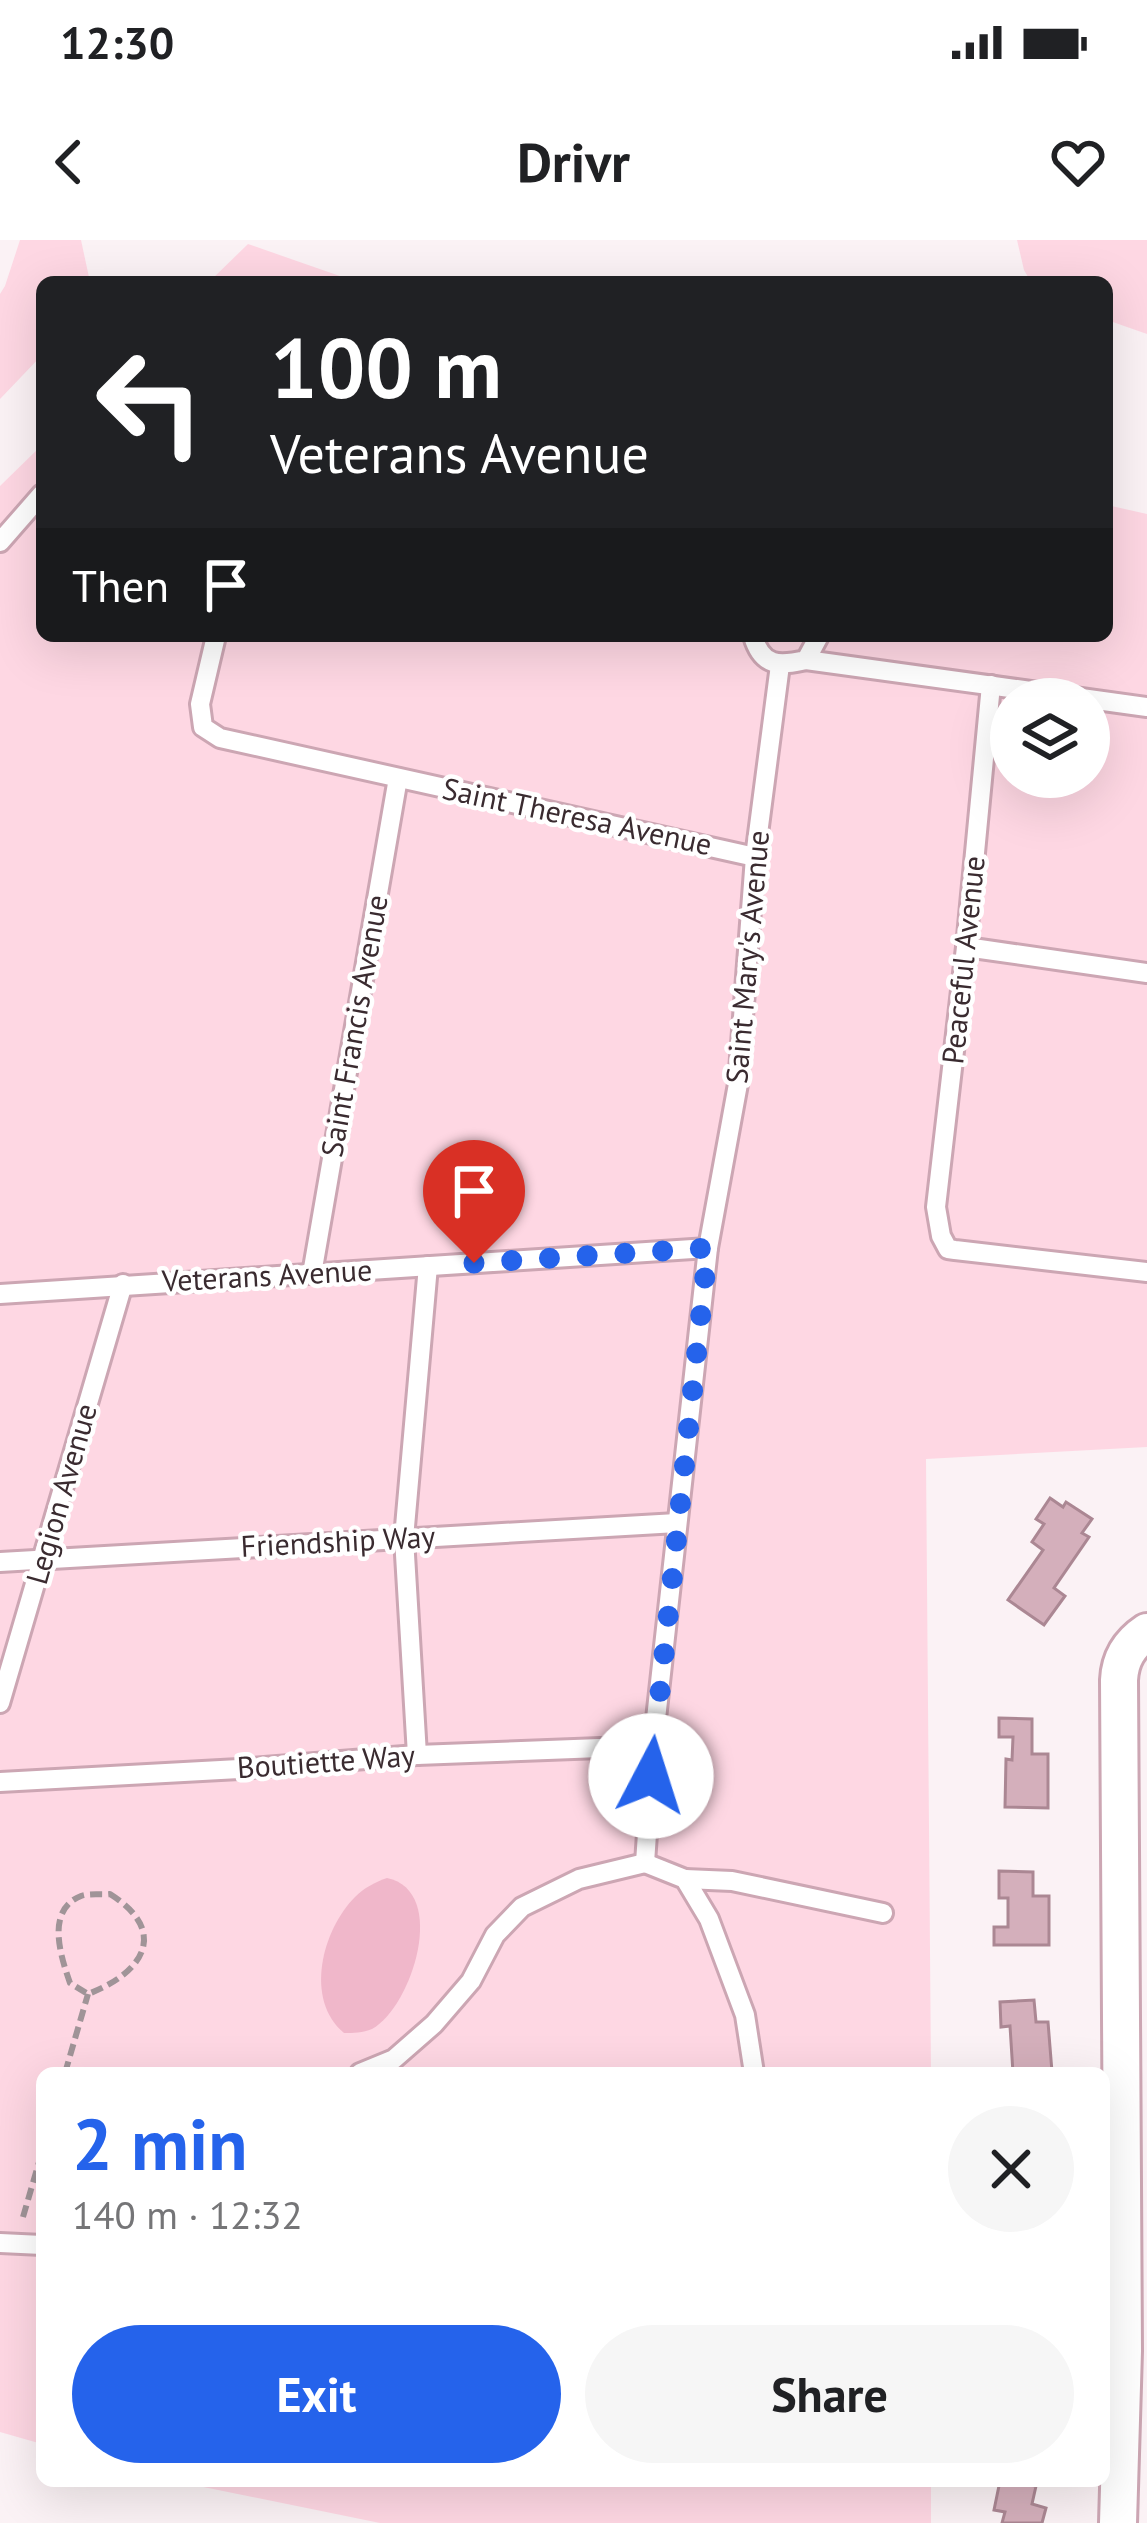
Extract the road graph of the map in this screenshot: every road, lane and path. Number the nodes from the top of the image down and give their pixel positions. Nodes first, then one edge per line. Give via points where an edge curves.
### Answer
1 (36, 501) edge
2 (0, 542) edge
3 (215, 642) edge
4 (754, 642) edge
5 (816, 642) edge
6 (806, 660) junction
7 (780, 665) junction
8 (990, 685) edge
9 (990, 695) edge
10 (1110, 701) edge
11 (1147, 706) edge
12 (398, 778) junction
13 (755, 856) junction
14 (966, 947) junction
15 (1147, 973) edge
16 (708, 1248) junction
17 (428, 1266) junction
18 (1147, 1272) edge
19 (312, 1274) junction
20 (123, 1284) junction
21 (0, 1294) edge
22 (676, 1523) junction
23 (404, 1538) junction
24 (43, 1559) junction
25 (0, 1562) edge
26 (1141, 1637) edge
27 (0, 1703) edge
28 (653, 1747) junction
29 (417, 1755) junction
30 (0, 1782) edge
31 (645, 1863) junction
32 (686, 1879) junction
33 (883, 1913) dead end
34 (1133, 1985) edge
35 (88, 1994) junction
36 (67, 2067) edge
37 (375, 2067) edge
38 (753, 2067) edge
39 (36, 2168) edge
40 (8, 2243) edge
41 (1135, 2351) edge
42 (1118, 2523) edge

1 - 2 lane
3 - 12 lane, Saint Theresa Avenue via 200,704 203,727 242,745
4 - 7 lane
5 - 6 lane
6 - 7 lane
6 - 8 lane
7 - 13 lane, Saint Mary's Avenue
9 - 14 lane, Peaceful Avenue
10 - 11 lane
12 - 13 lane, Saint Theresa Avenue
12 - 19 lane, Saint Francis Avenue
13 - 16 lane, Saint Mary's Avenue via 738,1084
14 - 15 lane
14 - 18 lane, Peaceful Avenue via 936,1207 940,1236 948,1249
16 - 17 lane, Veterans Avenue
16 - 22 lane
17 - 19 lane, Veterans Avenue
17 - 23 lane
19 - 20 lane, Veterans Avenue
20 - 21 lane, Veterans Avenue
20 - 24 lane, Legion Avenue
22 - 23 lane, Friendship Way
22 - 28 lane
23 - 24 lane, Friendship Way
23 - 29 lane
24 - 25 lane, Friendship Way
24 - 27 lane, Legion Avenue
26 - 34 street via 1119,1680
28 - 29 lane, Boutiette Way
28 - 31 lane
29 - 30 lane, Boutiette Way
31 - 32 lane
31 - 37 lane via 579,1879 522,1907 434,2024
32 - 33 lane
32 - 38 lane via 745,2015
34 - 41 street
35 - 35 path via 70,1983 57,1932 81,1896 110,1894 140,1921 144,1950
35 - 36 path
39 - 40 path
41 - 42 street

